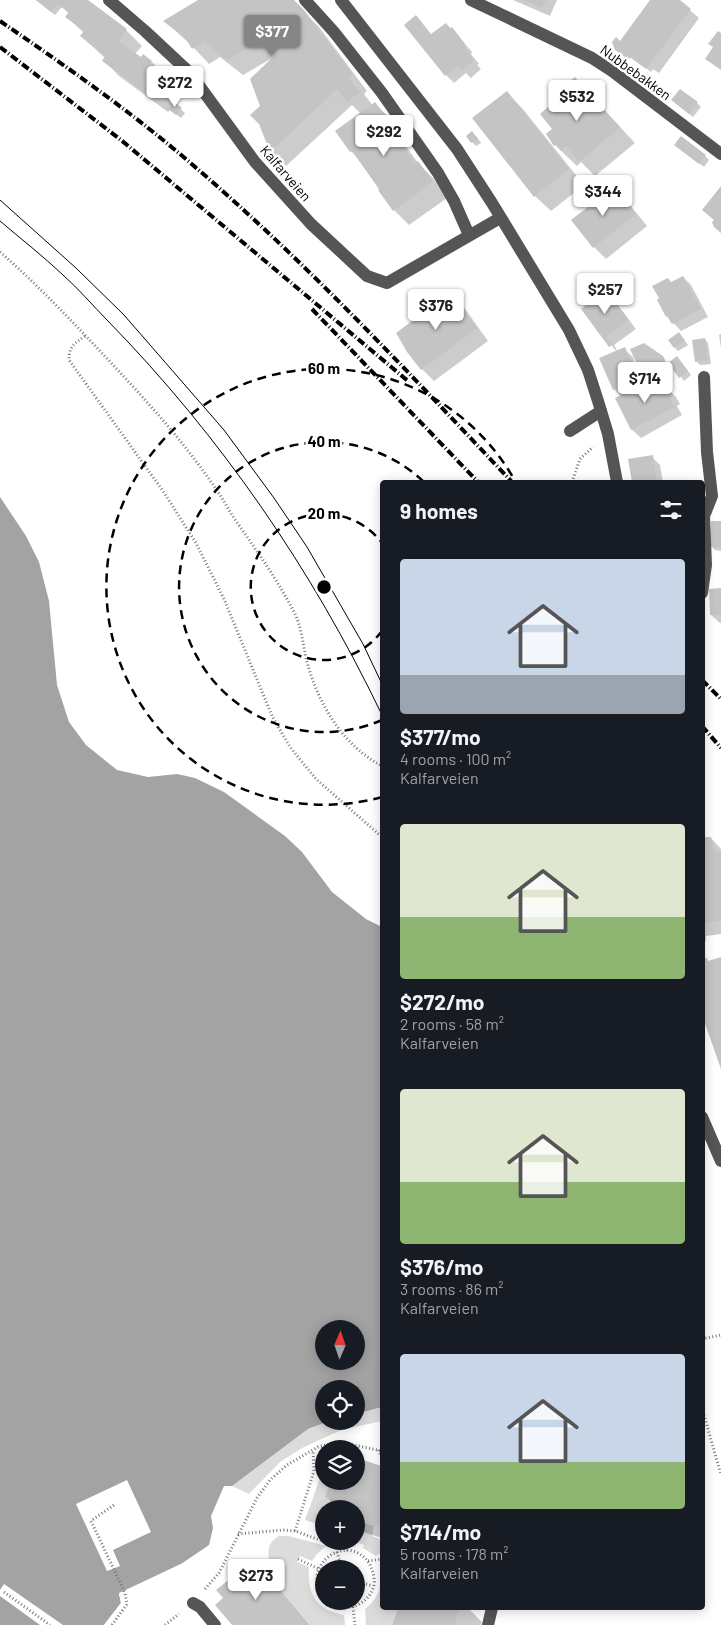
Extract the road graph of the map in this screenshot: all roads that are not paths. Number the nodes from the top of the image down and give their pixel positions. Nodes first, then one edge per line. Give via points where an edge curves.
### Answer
1 (109, 0) edge
2 (305, 0) edge
3 (341, 0) edge
4 (471, 0) edge
5 (721, 154) edge
6 (500, 218) junction
7 (469, 235) junction
8 (704, 377) dead end
9 (601, 411) junction
10 (570, 431) dead end
11 (617, 480) edge
12 (705, 514) edge
13 (705, 540) edge
14 (705, 572) edge
15 (705, 1124) edge
16 (721, 1161) edge
17 (193, 1603) road end
18 (492, 1610) edge
19 (215, 1625) edge
20 (488, 1625) edge

1 - 7 street, Kalfarveien via 190,73 269,180 367,276 387,283
2 - 7 street via 382,94 438,173
3 - 6 street via 457,149
4 - 5 street, Nubbebakken via 592,58
6 - 7 street, Kalfarveien
6 - 9 street via 569,330 588,370
8 - 12 street via 712,496
9 - 10 street
9 - 11 street
13 - 14 street
15 - 16 street
17 - 19 street
18 - 20 street

